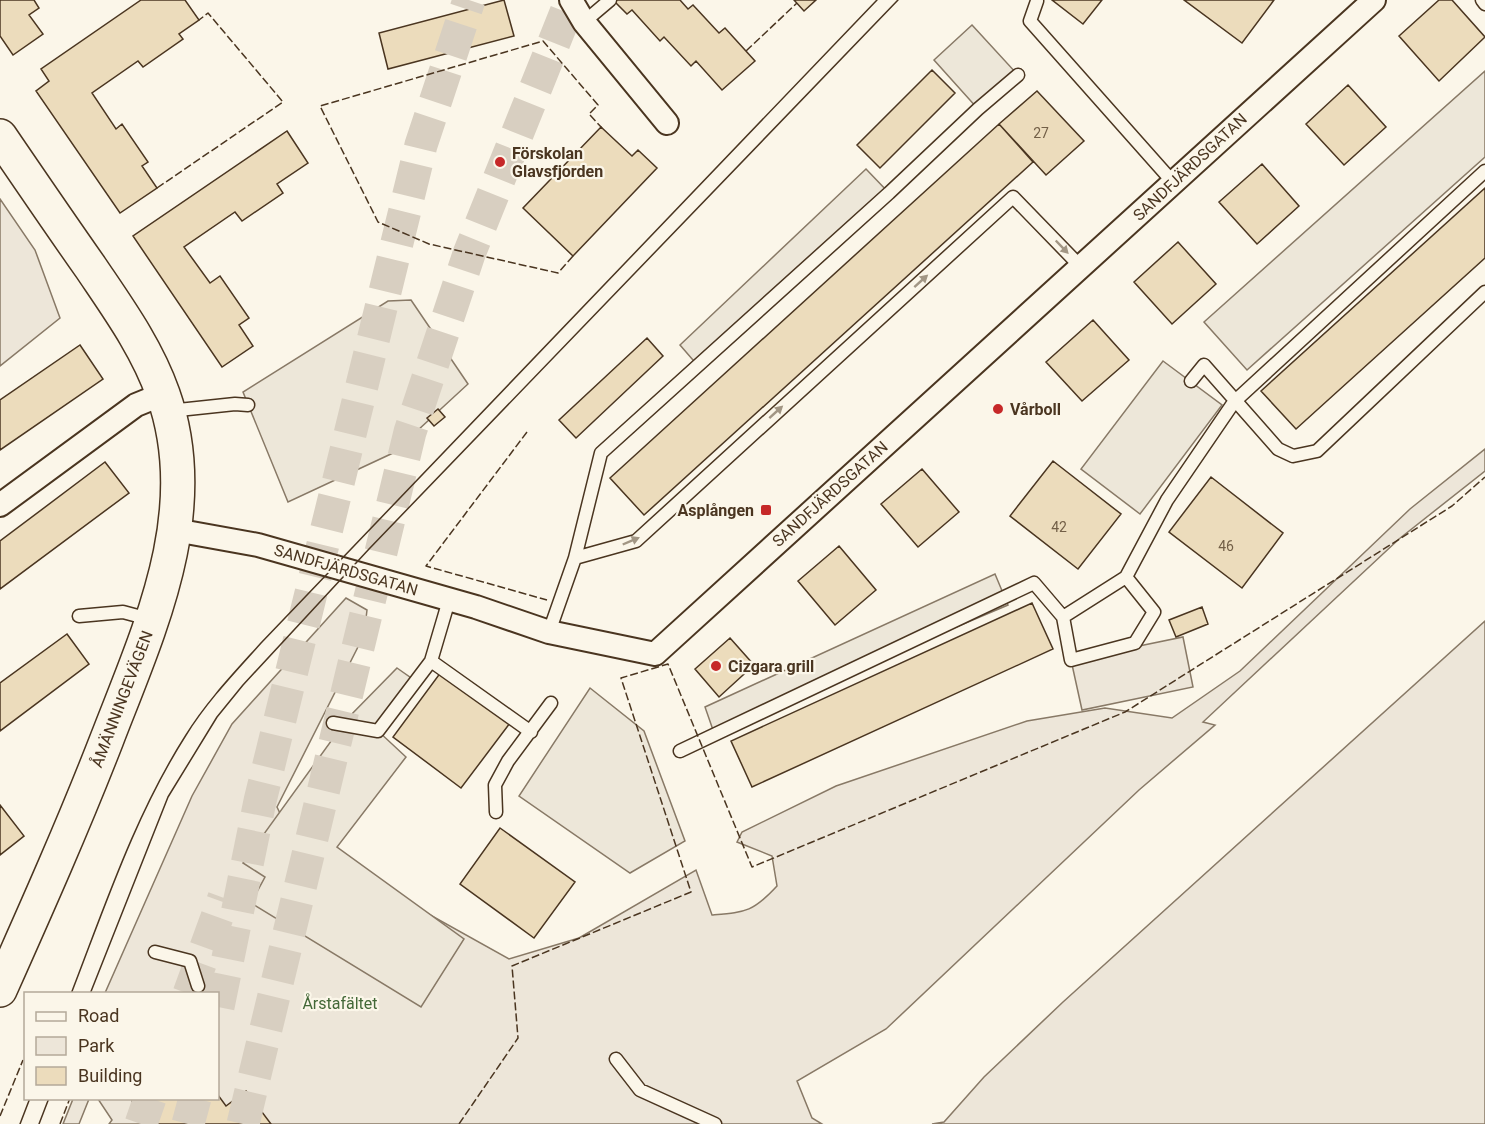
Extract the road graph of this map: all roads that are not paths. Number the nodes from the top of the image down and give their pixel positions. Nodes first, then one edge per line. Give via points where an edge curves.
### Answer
1 (571, 0) edge
2 (610, 0) edge
3 (1374, 0) edge
4 (1482, 0) edge
5 (1037, 1) edge
6 (1485, 4) edge
7 (584, 22) junction
8 (1018, 75) dead end
9 (667, 123) dead end
10 (0, 136) edge
11 (1485, 171) edge
12 (1172, 181) junction
13 (1082, 267) junction
14 (1485, 292) edge
15 (1191, 381) dead end
16 (166, 402) junction
17 (1234, 402) junction
18 (248, 405) dead end
19 (0, 505) edge
20 (175, 530) junction
21 (575, 558) junction
22 (1126, 577) junction
23 (449, 600) junction
24 (79, 616) dead end
25 (1063, 617) junction
26 (153, 620) junction
27 (549, 632) junction
28 (430, 661) junction
29 (552, 703) dead end
30 (333, 723) dead end
31 (531, 732) junction
32 (680, 751) dead end
33 (496, 812) dead end
34 (155, 952) dead end
35 (4, 972) edge
36 (198, 986) dead end
37 (616, 1059) dead end
38 (715, 1124) edge

1 - 7 street
2 - 7 lane
3 - 12 street, SANDFJÄRDSGATAN
4 - 6 lane
5 - 12 lane via 1030,21
7 - 9 street
8 - 21 lane via 601,453
10 - 16 street, ÅMÄNNINGEVÄGEN via 119,309 144,350
11 - 17 lane
12 - 13 street, SANDFJÄRDSGATAN
21 -> 13 lane via 636,541 1013,197
13 - 27 street, SANDFJÄRDSGATAN via 655,654
14 - 17 lane via 1317,451 1293,456 1278,449
15 - 17 lane via 1204,365
16 - 18 lane
16 - 19 street via 136,405
16 - 20 street, ÅMÄNNINGEVÄGEN via 176,460
17 - 22 lane via 1167,500
20 - 23 street, SANDFJÄRDSGATAN via 270,548
20 - 26 street, ÅMÄNNINGEVÄGEN
21 - 27 lane
22 - 25 lane
22 - 25 lane via 1154,612 1135,643 1071,660
23 - 27 street, SANDFJÄRDSGATAN
23 - 28 lane
24 - 26 lane via 123,612
25 - 32 lane via 1034,583
26 - 35 street, ÅMÄNNINGEVÄGEN via 92,777
28 - 30 lane via 378,731
28 - 31 lane
29 - 31 lane
31 - 33 lane via 495,785
34 - 36 lane via 190,961
37 - 38 lane via 640,1090

